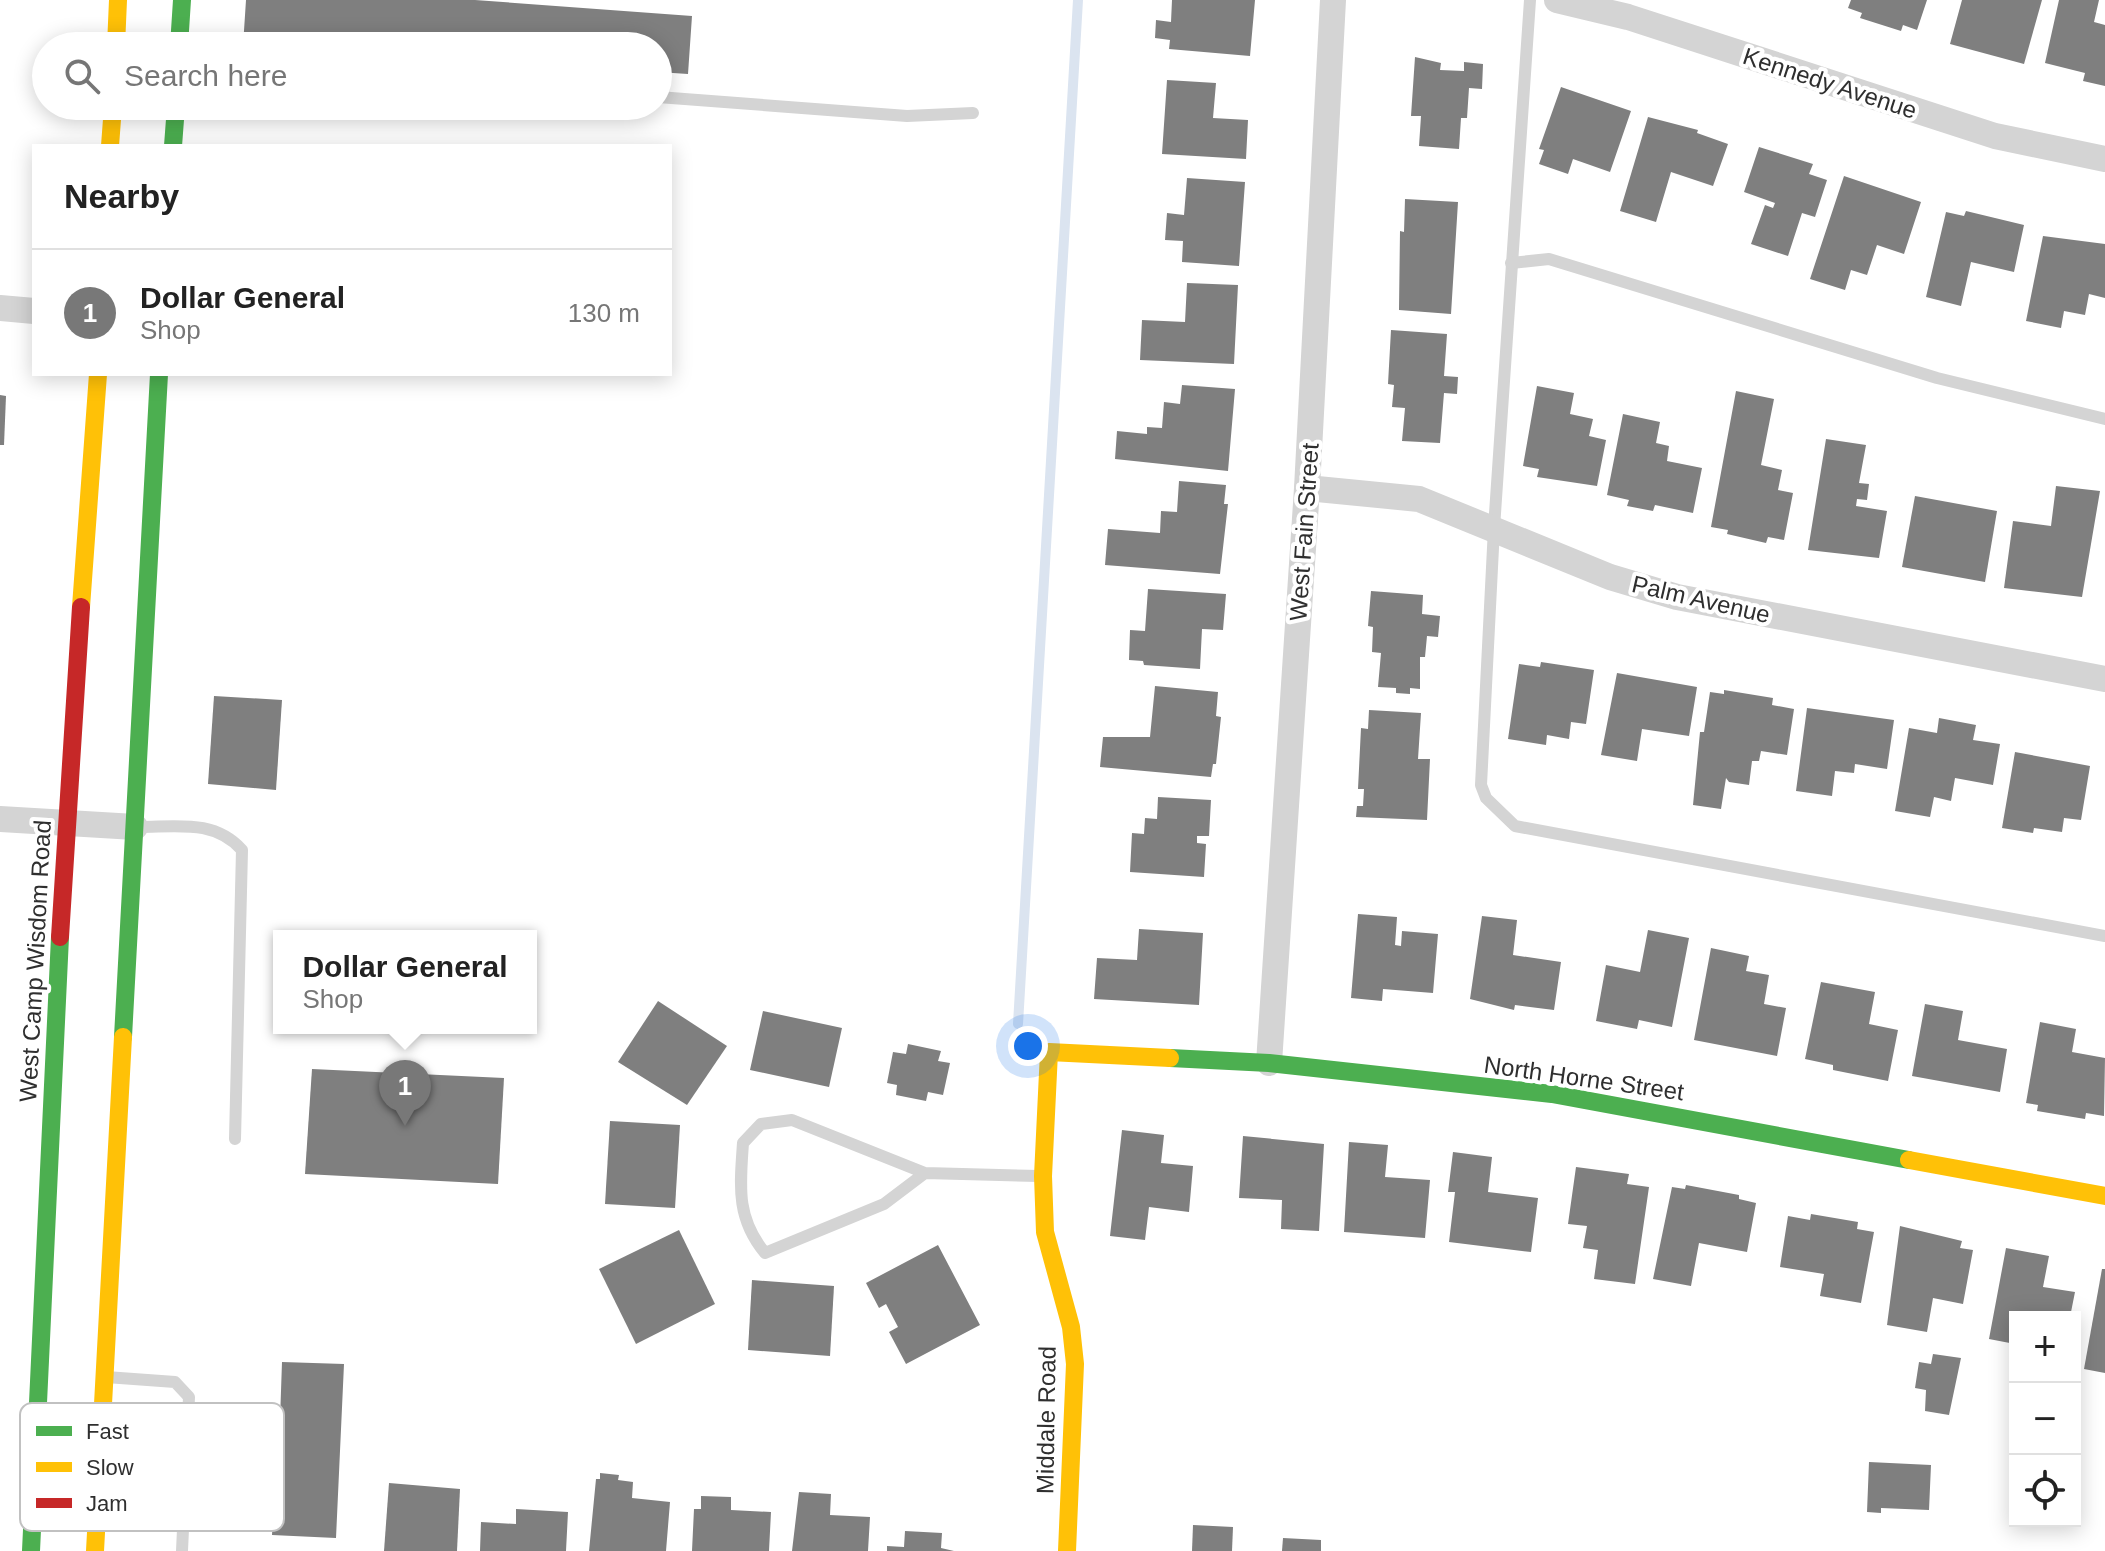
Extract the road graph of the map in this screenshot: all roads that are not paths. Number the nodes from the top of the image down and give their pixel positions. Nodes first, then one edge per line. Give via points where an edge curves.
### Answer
1 (118, 0) edge
2 (182, 0) edge
3 (1333, 0) edge
4 (1530, 0) edge
5 (1557, 0) edge
6 (117, 32) edge
7 (180, 32) edge
8 (672, 98) edge
9 (973, 113) dead end
10 (112, 120) edge
11 (175, 120) edge
12 (110, 144) edge
13 (173, 144) edge
14 (2105, 159) edge
15 (1511, 263) junction
16 (0, 308) edge
17 (32, 311) edge
18 (98, 376) edge
19 (159, 376) edge
20 (2105, 419) edge
21 (1307, 488) junction
22 (1494, 528) junction
23 (2105, 679) edge
24 (0, 819) edge
25 (65, 825) junction
26 (135, 827) junction
27 (2105, 936) edge
28 (1049, 1052) joint
29 (1269, 1063) junction
30 (235, 1139) dead end
31 (925, 1173) junction
32 (1043, 1176) junction
33 (2105, 1196) edge
34 (105, 1377) junction
35 (38, 1403) edge
36 (104, 1403) edge
37 (189, 1403) edge
38 (32, 1531) edge
39 (96, 1531) edge
40 (183, 1531) edge
41 (31, 1551) edge
42 (95, 1551) edge
43 (182, 1551) edge
44 (1067, 1551) edge

1 - 6 main road
2 - 7 main road
3 - 21 street, West Fain Street
4 - 15 lane
5 - 14 street, Kennedy Avenue via 1628,17 1995,136
8 - 9 lane via 907,116
10 - 12 main road
11 - 13 main road
15 - 20 lane via 1549,259 1937,378
15 - 22 lane
16 - 17 street
18 - 25 main road, West Camp Wisdom Road
19 - 26 main road
21 - 22 street, Palm Avenue via 1419,499
21 - 29 street, West Fain Street
22 - 23 street, Palm Avenue via 1610,577 1677,597
22 - 27 lane via 1481,785 1486,798 1515,826
24 - 25 street
25 - 26 street
25 - 35 main road, West Camp Wisdom Road
26 - 30 lane via 205,827 227,834 242,850
26 - 34 main road
28 - 29 main road, North Horne Street
28 - 32 main road, Middale Road
29 - 33 main road, North Horne Street via 1552,1094
31 - 31 lane via 884,1204 765,1253 749,1233 739,1190 743,1143 761,1124 792,1120
31 - 32 lane
32 - 44 main road, Middale Road via 1045,1232 1071,1327 1075,1364
34 - 36 main road
34 - 37 lane via 175,1382
38 - 41 main road, West Camp Wisdom Road
39 - 42 main road
40 - 43 lane

